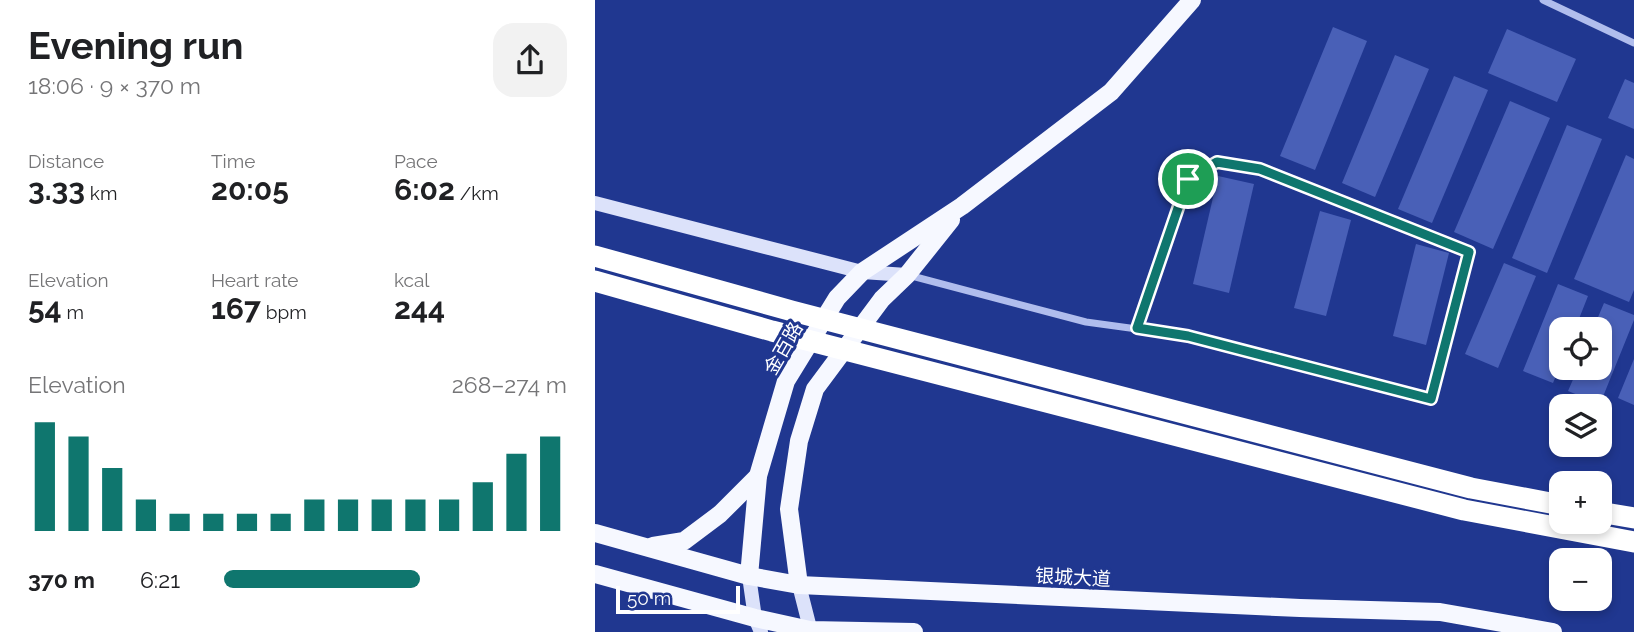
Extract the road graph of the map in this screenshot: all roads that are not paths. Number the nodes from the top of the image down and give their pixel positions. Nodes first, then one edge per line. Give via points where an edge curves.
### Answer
1 (1192, 0) edge
2 (1543, 0) edge
3 (1634, 43) edge
4 (595, 203) edge
5 (962, 206) junction
6 (595, 256) edge
7 (863, 272) junction
8 (908, 275) junction
9 (595, 281) edge
10 (1137, 328) junction
11 (758, 476) junction
12 (1549, 503) edge
13 (1612, 514) edge
14 (1634, 518) edge
15 (595, 533) edge
16 (1634, 542) edge
17 (647, 548) junction
18 (595, 574) edge
19 (749, 576) junction
20 (799, 585) junction
21 (758, 625) edge
22 (810, 631) edge
23 (914, 632) edge
24 (1553, 632) edge

1 - 5 main road, 金百路 via 1111,92
2 - 3 street
4 - 7 street
5 - 7 main road, 金百路
5 - 8 main road, 金百路
6 - 12 highway via 1471,488
7 - 8 street
7 - 11 main road, 金百路 via 837,298 786,381
8 - 10 street via 1086,321
8 - 20 main road, 金百路 via 882,299 815,389 799,441 789,509
9 - 16 highway via 1464,510
10 - 10 street via 1188,336 1431,399 1469,252 1260,169 1217,162 1188,179
11 - 17 main road via 684,541
11 - 19 main road, 金百路
13 - 14 highway
15 - 17 main road, 银城大道
17 - 19 main road, 银城大道
18 - 21 main road
19 - 20 main road, 银城大道
19 - 21 street
20 - 22 street
20 - 24 main road, 银城大道 via 1440,612
21 - 22 main road
22 - 23 main road

